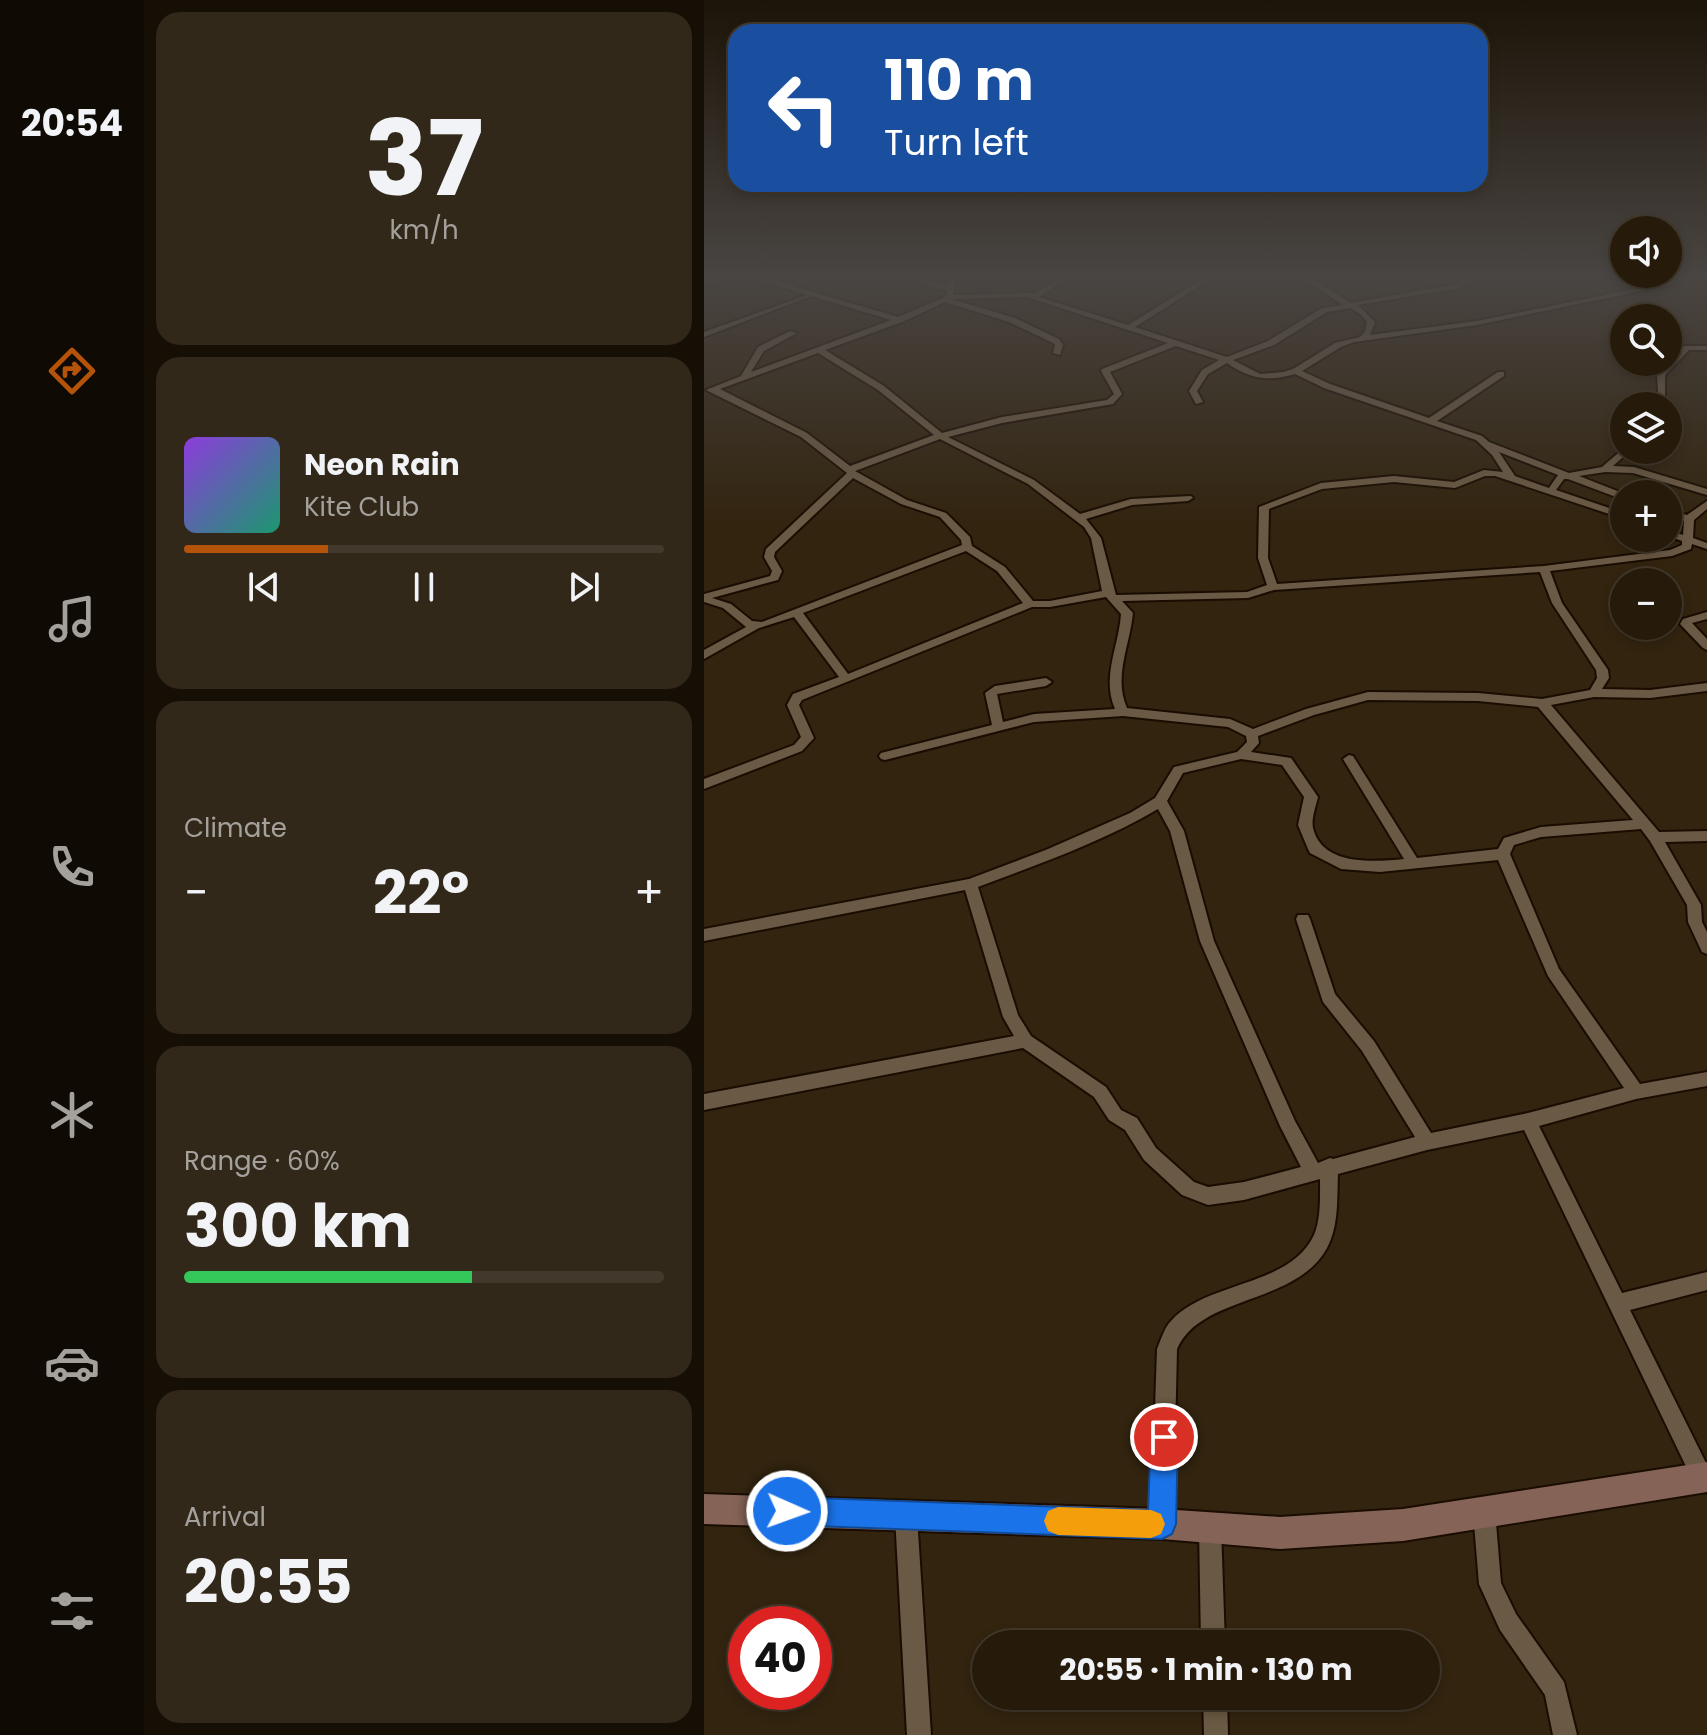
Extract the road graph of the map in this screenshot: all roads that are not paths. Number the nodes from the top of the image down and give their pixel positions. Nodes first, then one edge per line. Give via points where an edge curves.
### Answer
1 (754, 360) edge
2 (787, 360) edge
3 (835, 360) edge
4 (1133, 360) edge
5 (1228, 360) joint
6 (1314, 360) edge
7 (1675, 360) edge
8 (1296, 371) junction
9 (1501, 374) dead end
10 (745, 375) junction
11 (708, 390) edge
12 (1662, 392) edge
13 (1199, 402) dead end
14 (1431, 421) junction
15 (940, 436) junction
16 (1485, 443) junction
17 (1611, 464) edge
18 (1605, 469) junction
19 (850, 471) junction
20 (1572, 475) junction
21 (1513, 480) junction
22 (1551, 491) junction
23 (1610, 491) edge
24 (1707, 492) edge
25 (1188, 498) dead end
26 (1707, 504) edge
27 (1610, 511) edge
28 (1682, 517) edge
29 (1079, 518) junction
30 (1689, 519) junction
31 (1682, 538) edge
32 (1688, 540) junction
33 (1707, 546) edge
34 (967, 547) junction
35 (1544, 569) junction
36 (1273, 587) junction
37 (1112, 596) junction
38 (704, 598) edge
39 (1030, 604) junction
40 (798, 614) junction
41 (1707, 615) edge
42 (755, 626) junction
43 (1707, 646) edge
44 (704, 655) edge
45 (846, 679) junction
46 (1046, 682) dead end
47 (1707, 687) edge
48 (1594, 693) junction
49 (1542, 703) junction
50 (1123, 712) junction
51 (998, 726) junction
52 (1252, 734) junction
53 (1241, 755) junction
54 (885, 756) dead end
55 (1349, 759) dead end
56 (704, 784) edge
57 (1160, 801) junction
58 (1650, 831) junction
59 (1707, 836) edge
60 (1503, 854) junction
61 (1414, 864) junction
62 (970, 884) junction
63 (1303, 919) dead end
64 (704, 935) edge
65 (1707, 948) edge
66 (1025, 1041) junction
67 (1707, 1079) edge
68 (1636, 1092) junction
69 (704, 1102) edge
70 (1528, 1121) junction
71 (1427, 1142) junction
72 (1322, 1170) junction
73 (1707, 1281) edge
74 (1618, 1304) junction
75 (1704, 1477) edge
76 (704, 1509) edge
77 (1484, 1511) junction
78 (906, 1516) junction
79 (1162, 1524) junction
80 (1210, 1528) junction
81 (1213, 1630) edge
82 (1215, 1710) edge
83 (919, 1735) edge
84 (1216, 1735) edge
85 (1565, 1735) edge

1 - 10 street
2 - 10 street
3 - 15 street via 881,388
4 - 15 street via 1105,371 1118,394 1110,402
5 - 8 street via 1261,379
5 - 13 street via 1205,372 1193,391
6 - 8 street
7 - 12 street via 1661,375
8 - 14 street
9 - 14 street
10 - 11 street
11 - 19 street via 804,435
14 - 16 street
15 - 19 street
15 - 29 street via 1031,482
16 - 20 street
16 - 21 street
17 - 18 street
18 - 20 street
18 - 24 street via 1634,470
19 - 34 street via 904,502 943,515
19 - 38 street via 770,551 774,578
20 - 22 street via 1561,477
20 - 23 street
21 - 22 street
21 - 36 street via 1484,473 1455,485 1394,479 1347,483 1269,504 1261,515 1261,542
22 - 27 street
25 - 29 street via 1138,501
26 - 30 street
28 - 30 street
29 - 37 street via 1096,538
30 - 32 street
31 - 32 street
32 - 33 street
32 - 35 street via 1687,547 1672,553
34 - 39 street via 1001,569
34 - 40 street
35 - 36 street
35 - 48 street via 1557,603 1602,670
36 - 37 street via 1248,595
37 - 39 street
37 - 50 street via 1127,613 1115,660 1115,699
38 - 42 street via 727,606
39 - 45 street
40 - 42 street
40 - 45 street
41 - 43 street via 1686,624
42 - 44 street
45 - 56 street via 797,697 793,705 808,738 798,748
46 - 51 street via 991,693
47 - 48 street
48 - 49 street
49 - 52 street via 1368,696
49 - 58 street
50 - 51 street
50 - 52 street via 1230,723
51 - 54 street
52 - 53 street via 1253,743
53 - 57 street via 1179,770
53 - 61 street via 1286,761 1311,797 1305,825 1315,849 1346,865
55 - 61 street
57 - 62 street via 1053,853
57 - 72 street via 1177,831 1207,941 1289,1126
58 - 59 street
58 - 60 street via 1541,832 1509,842
58 - 65 street via 1694,905
60 - 61 street
60 - 68 street via 1553,972
62 - 64 street
62 - 66 street via 1011,1017
63 - 71 street via 1328,997 1368,1046
66 - 69 street
66 - 72 street via 1100,1092 1115,1115 1131,1124 1150,1154 1188,1189 1208,1196 1244,1191
67 - 68 street
68 - 70 street
70 - 71 street
70 - 74 street
71 - 72 street
72 - 79 street via 1324,1232 1310,1256 1289,1272 1177,1328 1167,1349
73 - 74 street
74 - 75 street
75 - 77 street
76 - 78 street
77 - 80 street via 1403,1525 1280,1533
77 - 85 street via 1490,1584 1508,1622 1556,1690
78 - 79 street
78 - 83 street
79 - 80 street
80 - 81 street
82 - 84 street

